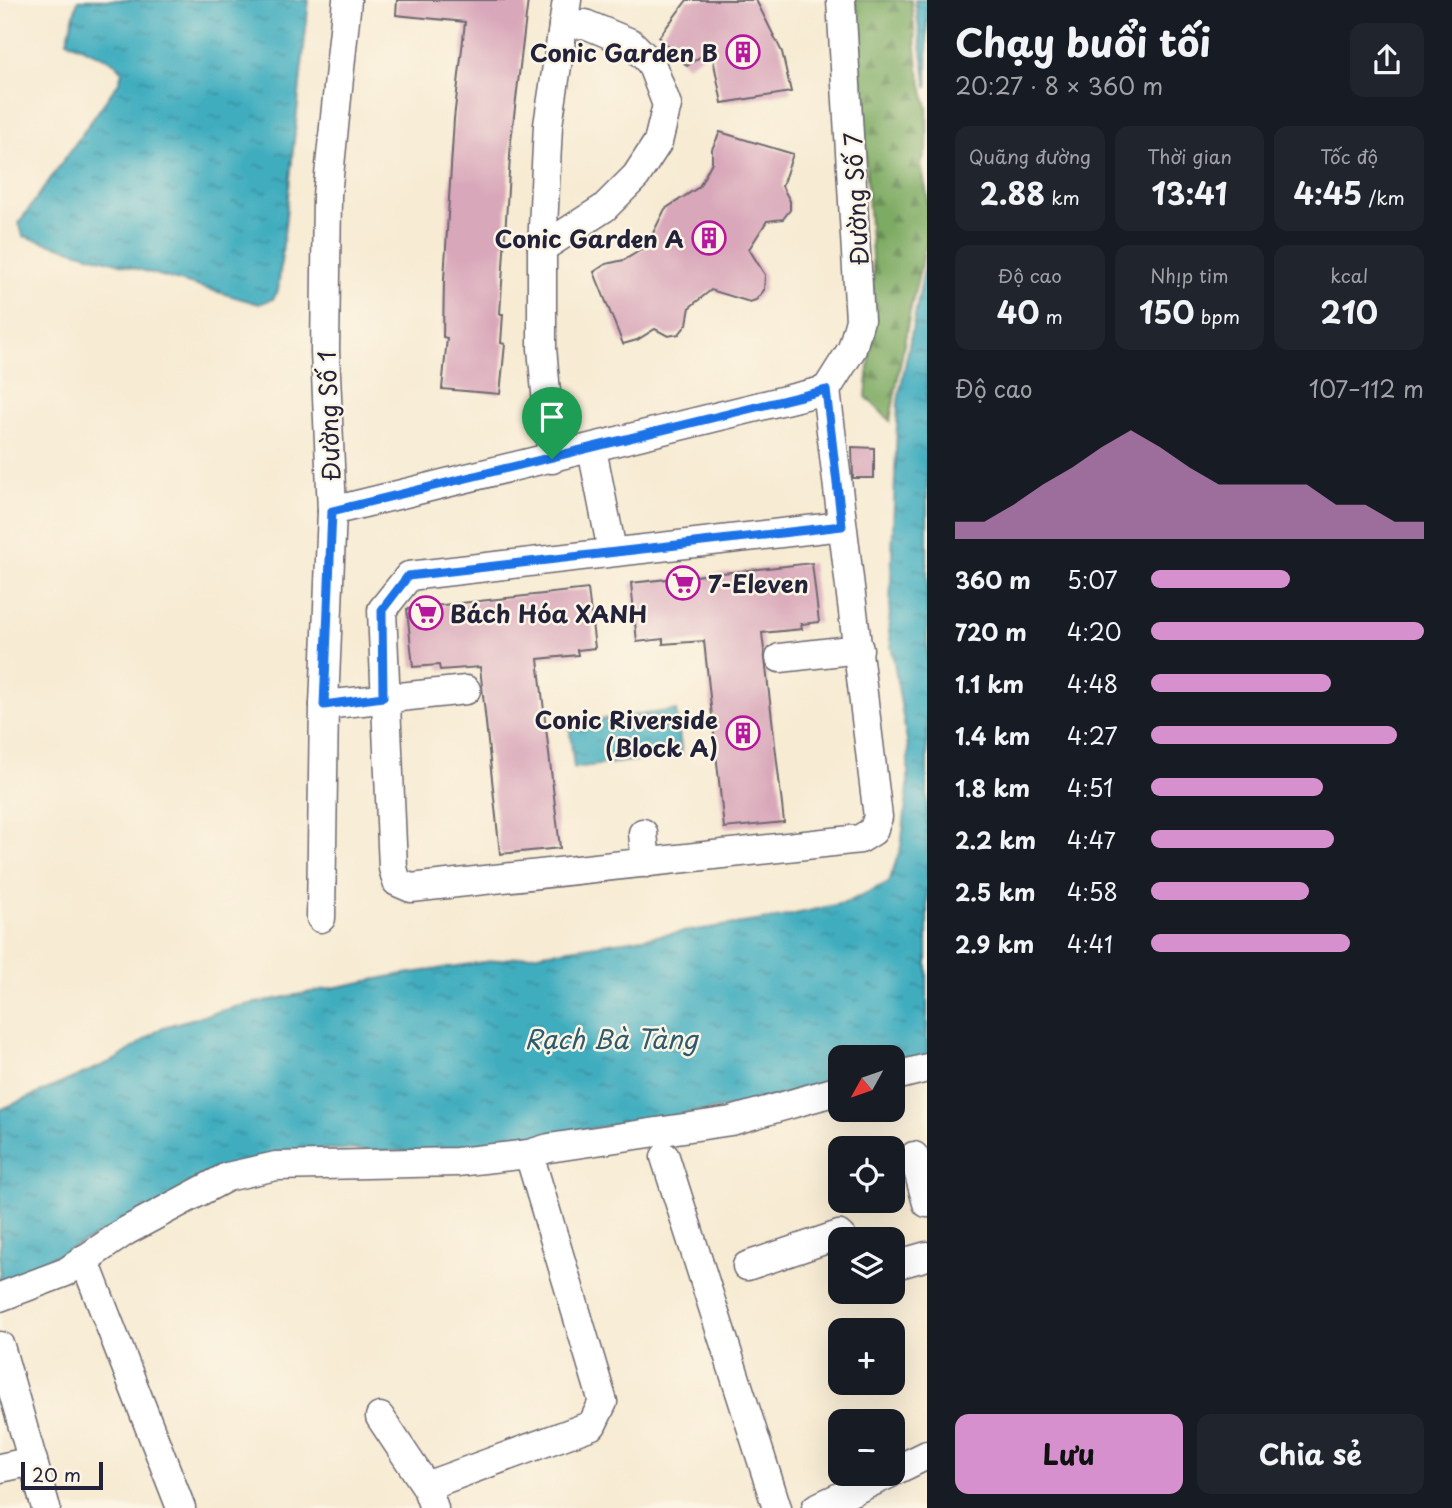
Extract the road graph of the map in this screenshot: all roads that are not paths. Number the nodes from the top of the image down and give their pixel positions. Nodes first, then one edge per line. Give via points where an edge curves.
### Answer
1 (347, 0) edge
2 (841, 0) edge
3 (565, 12) edge
4 (542, 248) junction
5 (826, 390) junction
6 (592, 449) junction
7 (552, 459) junction
8 (332, 511) junction
9 (842, 526) junction
10 (612, 551) junction
11 (859, 649) junction
12 (780, 658) dead end
13 (466, 691) dead end
14 (383, 697) junction
15 (324, 705) junction
16 (643, 833) dead end
17 (646, 863) junction
18 (321, 918) dead end
19 (927, 1068) edge
20 (905, 1074) edge
21 (828, 1093) edge
22 (529, 1154) junction
23 (914, 1156) dead end
24 (665, 1157) dead end
25 (927, 1203) edge
26 (828, 1239) edge
27 (927, 1256) edge
28 (85, 1259) junction
29 (905, 1262) edge
30 (747, 1266) dead end
31 (0, 1297) edge
32 (0, 1346) edge
33 (380, 1417) dead end
34 (927, 1455) edge
35 (33, 1461) junction
36 (905, 1466) edge
37 (0, 1468) edge
38 (863, 1486) edge
39 (430, 1497) edge
40 (46, 1508) edge
41 (181, 1508) edge
42 (777, 1508) edge
43 (816, 1508) edge

1 - 8 street, Đường Số 1 via 327,195 325,351
2 - 5 street, Đường Số 7 via 860,320 852,349
3 - 4 street via 548,125
3 - 4 street via 631,43 651,63 667,105 658,142 636,176 604,208
4 - 7 street via 542,348
5 - 6 street
5 - 9 street
6 - 7 street
6 - 10 street
7 - 8 street
8 - 15 street, Đường Số 1
9 - 10 street
9 - 11 street
10 - 14 street via 408,576 382,610
11 - 12 street
11 - 17 street via 878,817 873,831 860,839
13 - 14 street
14 - 15 street
14 - 17 street via 397,882 411,888
15 - 18 street, Đường Số 1
16 - 17 street
19 - 20 street
21 - 22 street via 731,1121
22 - 28 street via 457,1162 276,1166 239,1174 126,1231
22 - 39 street via 603,1402 592,1425
23 - 25 street
24 - 42 street
26 - 30 street
27 - 29 street
28 - 31 street via 66,1272
28 - 41 street
32 - 35 street
33 - 39 street
34 - 36 street
35 - 37 street
35 - 40 street
38 - 43 street

